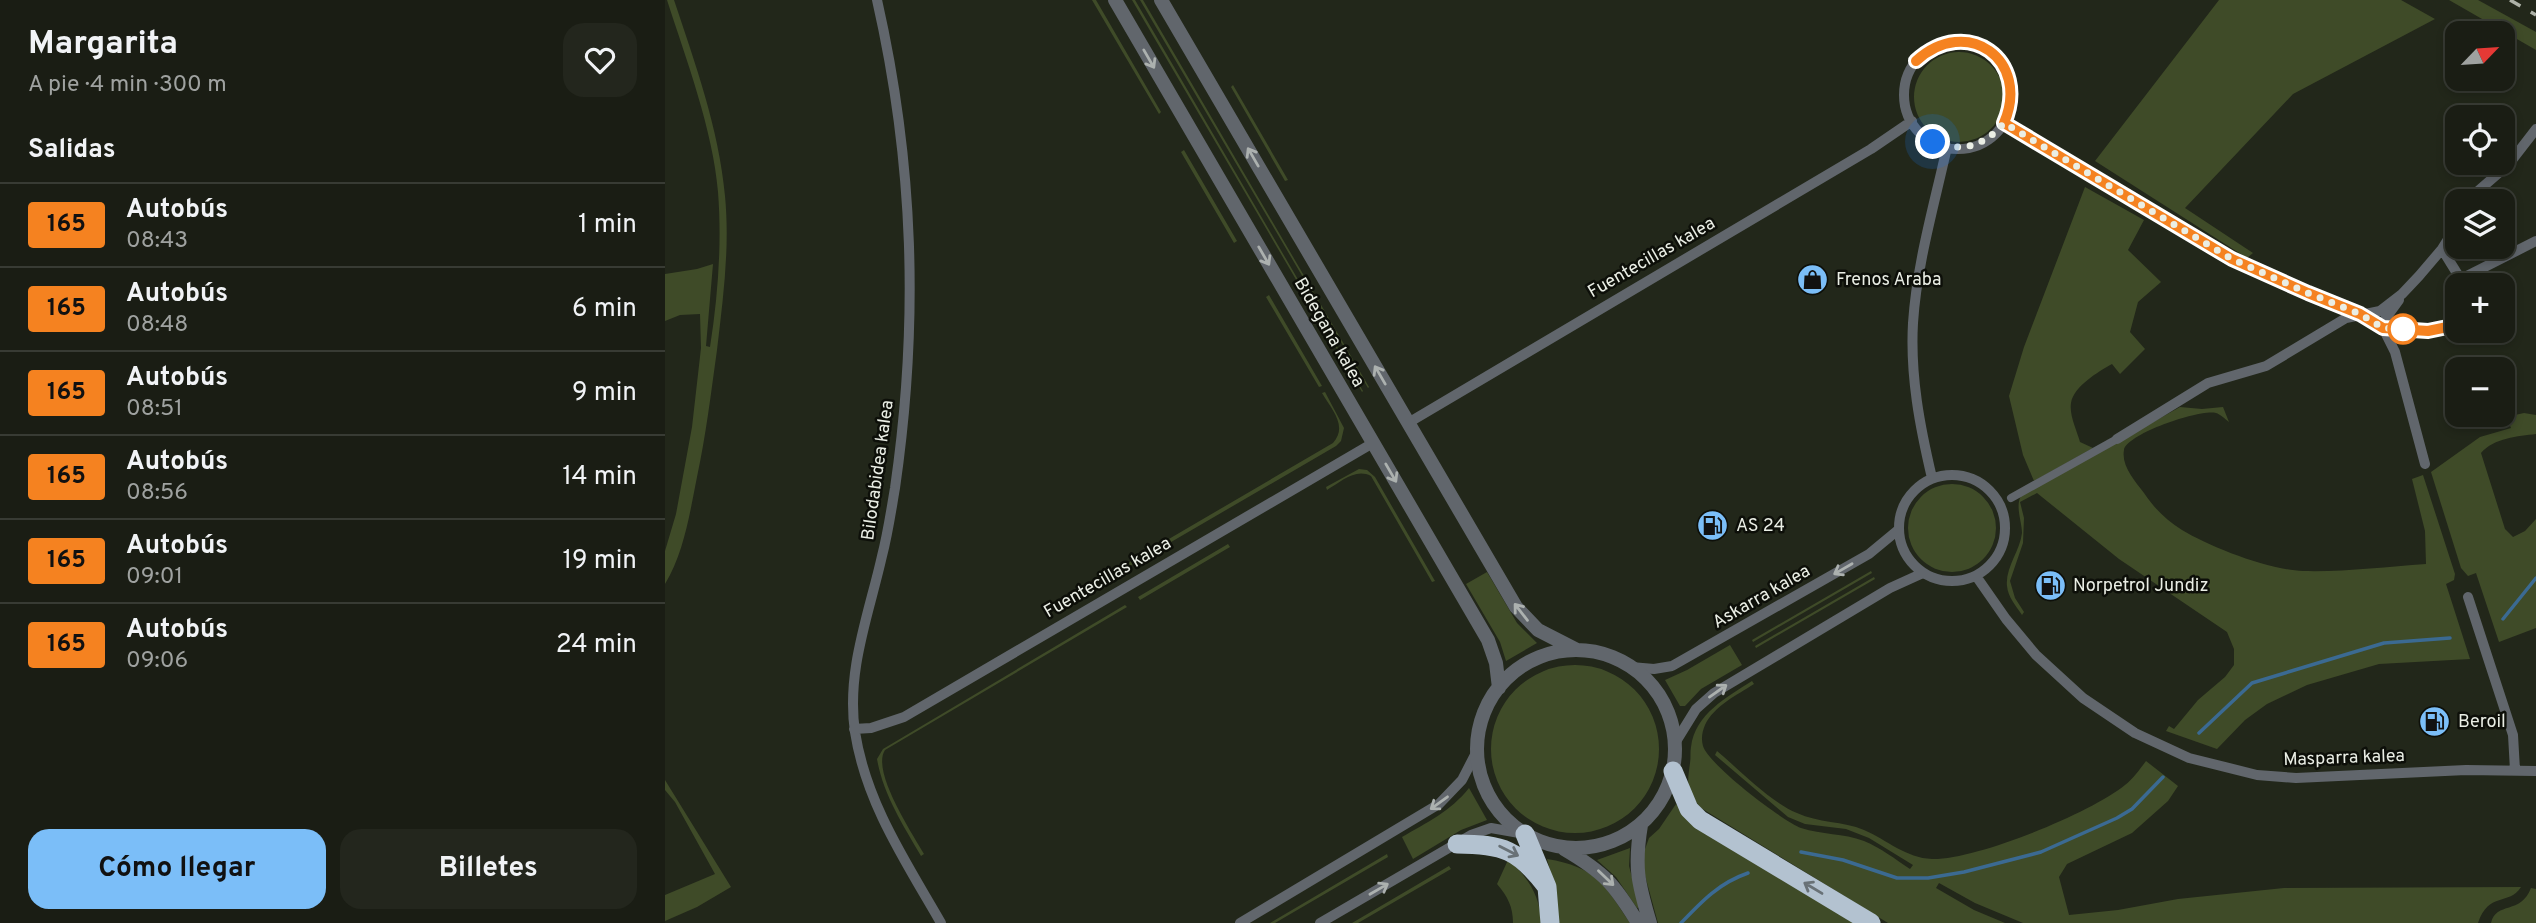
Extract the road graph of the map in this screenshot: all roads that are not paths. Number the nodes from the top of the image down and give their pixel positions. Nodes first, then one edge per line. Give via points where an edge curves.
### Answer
1 (877, 0) edge
2 (1115, 0) edge
3 (1161, 0) edge
4 (1912, 121) junction
5 (2004, 123) junction
6 (2536, 129) edge
7 (1947, 147) junction
8 (2480, 189) edge
9 (2536, 242) edge
10 (2445, 244) edge
11 (2442, 249) junction
12 (2457, 273) edge
13 (2479, 273) edge
14 (2402, 295) junction
15 (2360, 314) junction
16 (2382, 327) junction
17 (2445, 327) edge
18 (1408, 423) junction
19 (2117, 439) joint
20 (1373, 443) junction
21 (2425, 464) dead end
22 (1933, 478) junction
23 (2011, 498) dead end
24 (1898, 530) junction
25 (1923, 573) junction
26 (1976, 576) junction
27 (2468, 597) dead end
28 (1577, 650) junction
29 (1631, 667) junction
30 (1499, 688) junction
31 (854, 729) junction
32 (1675, 743) junction
33 (1478, 749) junction
34 (2515, 770) junction
35 (1673, 771) junction
36 (2536, 771) edge
37 (1641, 825) junction
38 (1525, 834) junction
39 (1457, 844) junction
40 (1560, 847) junction
41 (1547, 887) junction
42 (941, 923) edge
43 (1240, 923) edge
44 (1320, 923) edge
45 (1550, 923) edge
46 (1638, 923) edge
47 (1650, 923) edge
48 (1871, 923) edge

1 - 31 street, Bilodabidea kalea via 898,104 905,167 910,342 893,503 857,653
2 -> 20 street, Bidegana kalea
18 -> 3 street, Bidegana kalea
4 - 5 street via 1906,106 1908,74 1928,50 1959,41 1989,51 2009,76 2012,92
4 - 7 street via 1927,138
4 - 18 street, Fuentecillas kalea
5 - 7 street via 1979,144
5 - 15 street via 2232,259
6 - 8 street
7 - 22 street via 1920,264 1913,325 1919,416
9 - 13 street
10 - 11 street
11 - 12 street
11 - 14 street
14 - 15 street via 2380,311
14 - 16 street
15 - 16 street
15 - 19 street via 2266,366 2208,383
16 - 17 street via 2428,331
16 - 21 street via 2395,352
28 -> 18 street, Bidegana kalea via 1523,617
19 - 23 street
20 -> 30 street, Bidegana kalea via 1488,640
20 - 31 street, Fuentecillas kalea via 904,717
22 - 24 street via 1921,484 1904,504
22 - 26 street via 1964,476 1986,488 2000,506 2004,538 1994,560
24 - 25 street via 1905,555
24 -> 29 street, Askarra kalea via 1869,554 1672,666
25 - 26 street via 1949,582
32 -> 25 street via 1696,709 1714,693
26 - 34 street, Masparra kalea via 2036,655 2083,698 2135,733 2189,758 2257,775 2296,778
27 - 34 street via 2512,735
28 - 29 street via 1605,655
28 - 30 street via 1534,660
29 - 32 street via 1662,700
30 - 33 street via 1483,717
31 - 42 street, Bilodabidea kalea via 872,798
32 - 35 street
33 - 38 street via 1490,797
33 -> 43 street via 1462,780 1439,804
34 - 36 street, Masparra kalea
35 - 37 street via 1666,791
48 -> 35 highway via 1700,820 1689,809
37 - 40 street via 1595,847
37 - 47 street via 1637,874
38 - 39 street via 1491,828
38 - 40 street
38 - 41 highway
39 -> 41 highway via 1499,846 1514,853
44 -> 39 street
40 -> 46 street via 1601,872
41 - 45 highway

